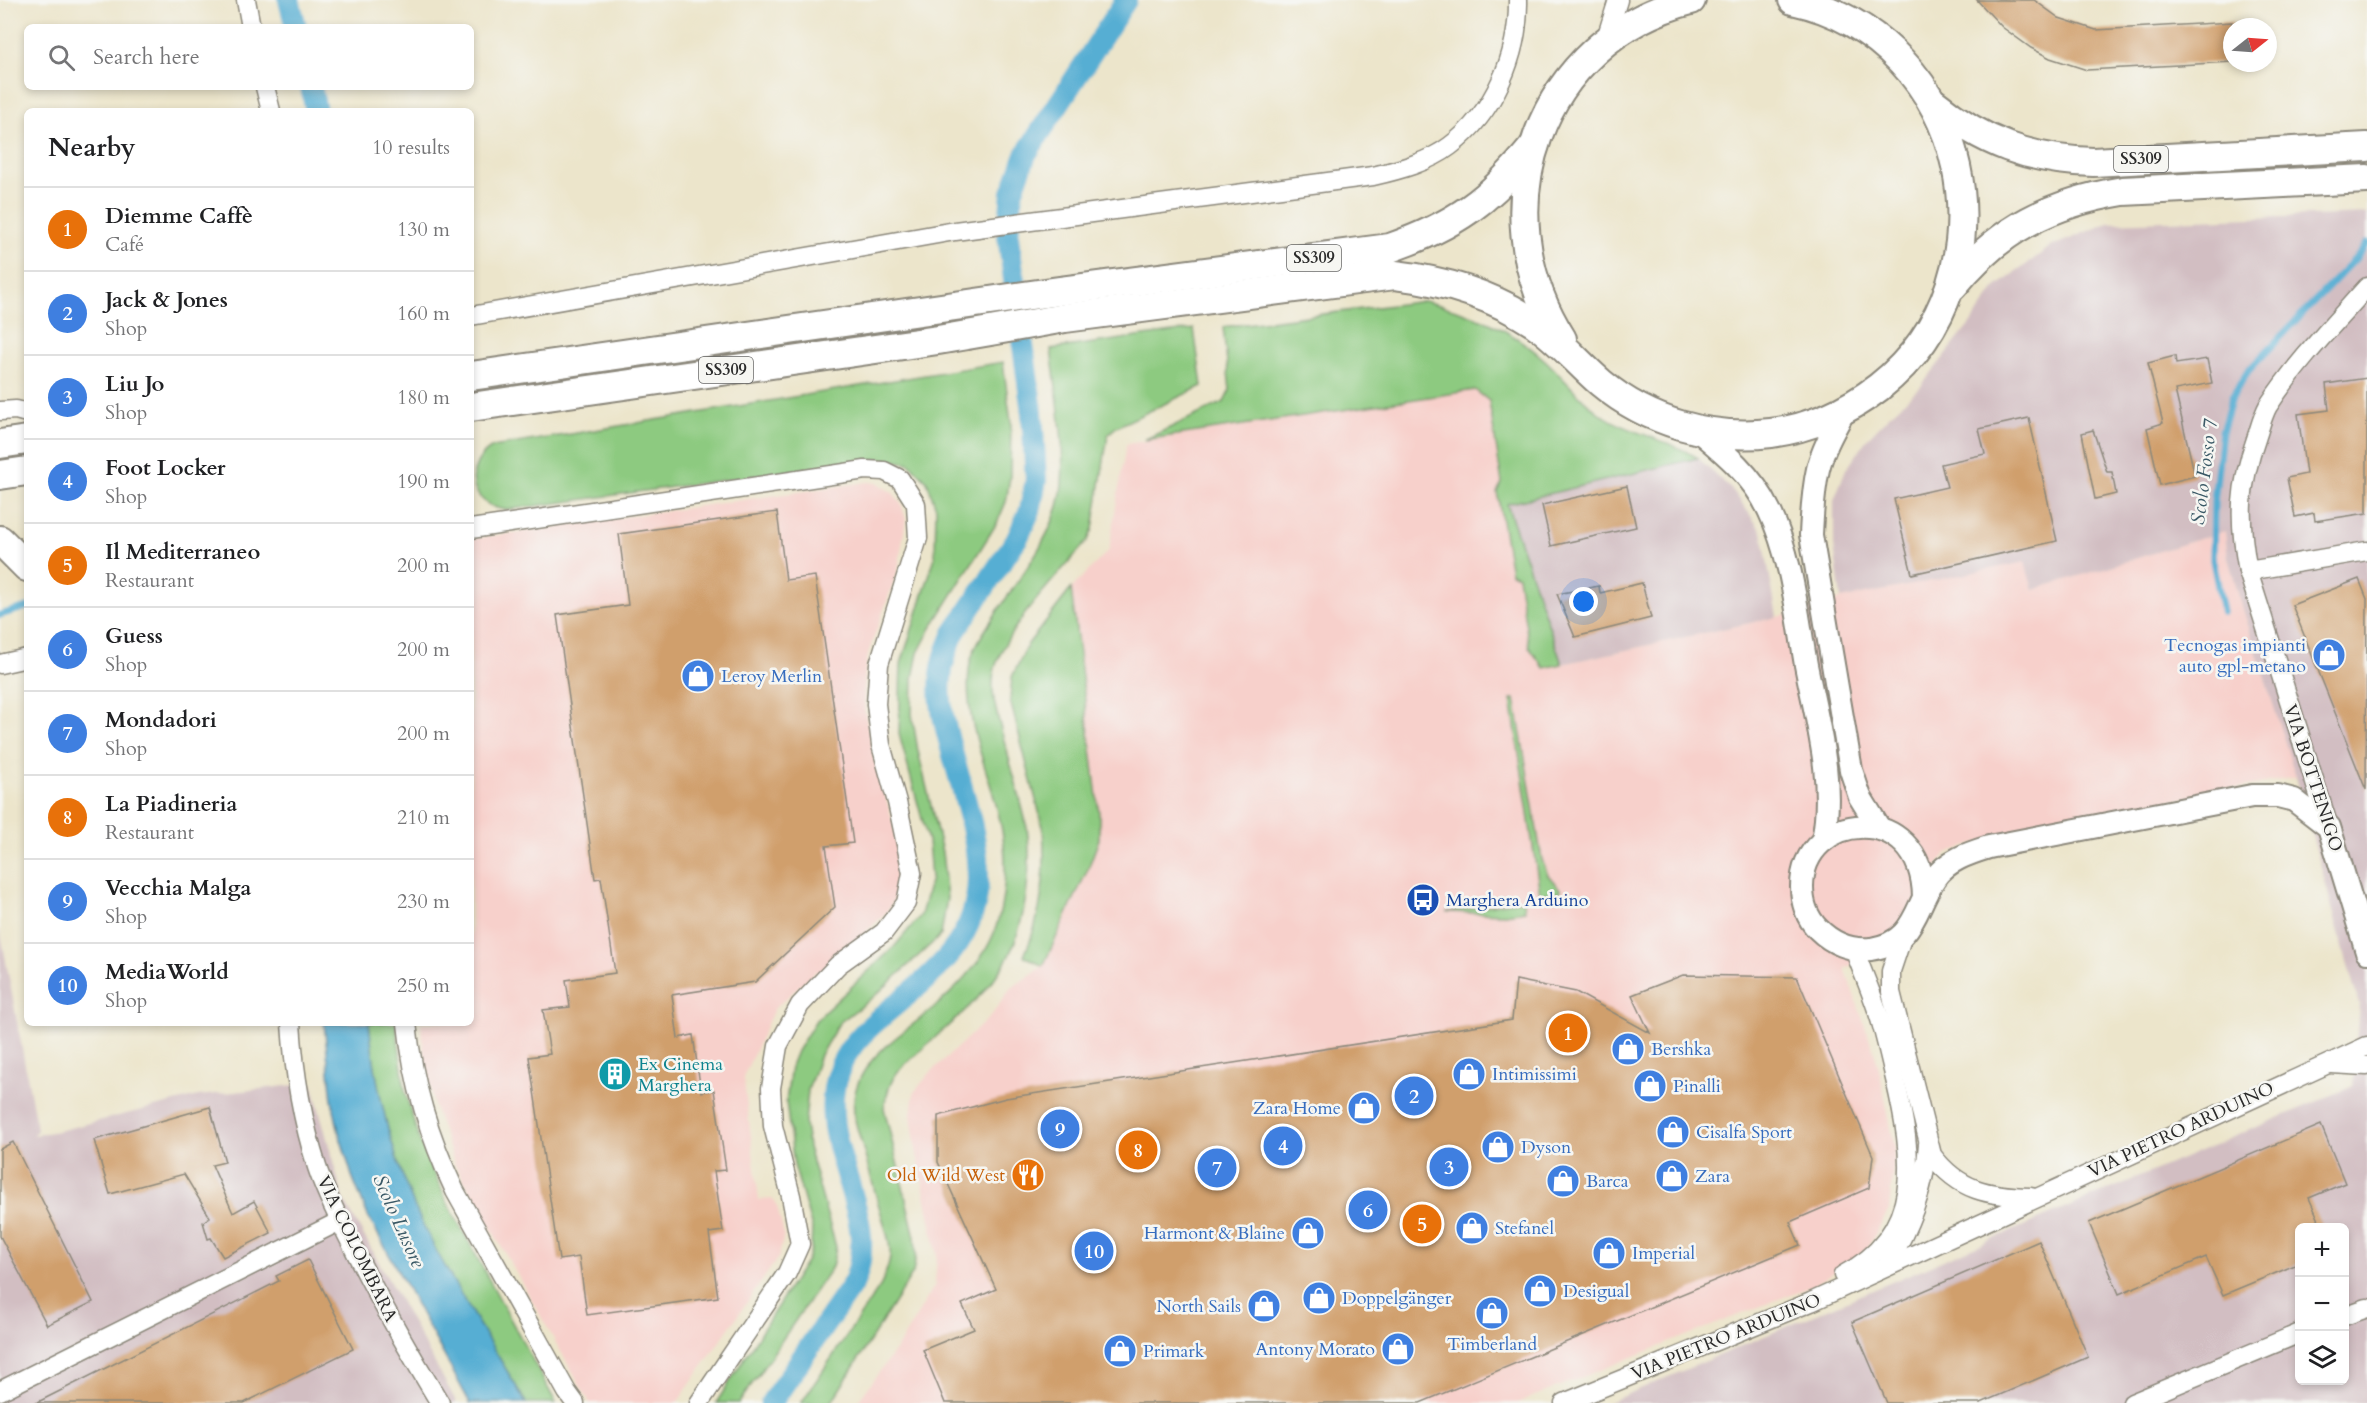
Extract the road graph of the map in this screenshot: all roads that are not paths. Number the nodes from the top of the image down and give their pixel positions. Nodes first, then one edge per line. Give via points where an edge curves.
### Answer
1 (246, 0) edge
2 (1518, 0) edge
3 (1618, 0) edge
4 (1691, 0) edge
5 (1793, 0) edge
6 (250, 24) edge
7 (1605, 42) junction
8 (266, 90) edge
9 (1930, 99) junction
10 (270, 108) edge
11 (1534, 146) junction
12 (2367, 147) edge
13 (2367, 179) edge
14 (2367, 286) edge
15 (1949, 290) junction
16 (1062, 305) junction
17 (474, 315) edge
18 (1582, 364) junction
19 (474, 376) edge
20 (474, 406) edge
21 (1845, 409) junction
22 (0, 411) edge
23 (24, 412) edge
24 (1696, 429) junction
25 (24, 440) edge
26 (0, 444) edge
27 (24, 471) edge
28 (0, 475) edge
29 (474, 529) edge
30 (0, 540) edge
31 (2367, 551) edge
32 (24, 564) edge
33 (2248, 571) junction
34 (2329, 827) junction
35 (1879, 828) junction
36 (1823, 840) junction
37 (1924, 897) junction
38 (1903, 934) junction
39 (1854, 949) junction
40 (2367, 952) edge
41 (286, 1026) edge
42 (291, 1026) edge
43 (407, 1026) edge
44 (2367, 1046) edge
45 (292, 1049) junction
46 (2327, 1063) junction
47 (2367, 1066) edge
48 (1928, 1142) junction
49 (2036, 1198) junction
50 (340, 1221) junction
51 (1886, 1267) junction
52 (1811, 1302) junction
53 (2295, 1336) edge
54 (0, 1391) edge
55 (571, 1399) edge
56 (440, 1403) edge
57 (699, 1403) edge
58 (1564, 1403) edge
59 (2132, 1403) edge

1 - 6 street
2 - 17 street via 1511,53 1492,98 1448,147 1397,171 963,231
3 - 7 street
4 - 7 main road, SS309 via 1640,19
5 - 9 main road, SS309 via 1827,11 1875,38 1902,63
7 - 11 main road, SS309 via 1555,99
8 - 10 street
9 - 12 main road, SS309 via 1994,142 2068,161
9 - 15 main road, SS309 via 1956,160 1962,192 1958,258
11 - 16 main road, SS309 via 1511,174 1466,213 1424,236 1390,248
11 - 18 main road, SS309 via 1523,211 1527,256 1544,309
13 - 15 main road, SS309 via 2123,190 2094,196 2039,215 2013,230 1989,247
14 - 33 street, VIA BOTTENIGO via 2306,355 2267,408 2249,460 2240,511
15 - 21 main road, SS309 via 1939,315 1908,359 1882,384
16 - 18 main road, SS309 via 1395,275 1455,285 1502,304 1536,324
16 - 19 main road, SS309 via 972,303
16 - 20 main road, SS309 via 939,340
18 - 24 main road, SS309 via 1630,403 1670,422
21 - 24 main road, SS309 via 1797,428 1772,433
21 - 35 street via 1818,468 1811,535 1851,770 1860,796
22 - 23 street
24 - 36 street via 1746,475 1768,508 1782,542 1827,781 1828,818
25 - 26 main road
27 - 28 main road
29 - 57 street via 865,470 884,471 900,479 916,504 918,538 879,664 876,704 881,745 912,873 906,903 884,932 838,965 800,1005 778,1046 771,1088 773,1126 800,1244 787,1273
30 - 32 main road
31 - 33 street
33 - 34 street, VIA BOTTENIGO
34 - 37 street via 2294,800 2278,796 2208,803 1989,847 1951,863 1936,876
34 - 40 street, VIA BOTTENIGO
35 - 36 street via 1841,830
35 - 37 street via 1907,844 1924,878
36 - 39 street via 1806,864 1802,880 1806,912 1826,937
37 - 38 street via 1917,918
38 - 39 street via 1872,949
38 - 48 street, VIA PIETRO ARDUINO via 1891,971 1891,992
39 - 52 street via 1882,1025 1904,1118 1908,1185 1898,1222 1881,1249 1831,1281
41 - 45 street, VIA COLOMBARA
42 - 45 street, VIA COLOMBARA
43 - 55 street via 418,1095 441,1162
44 - 46 street, VIA PIETRO ARDUINO
45 - 50 street, VIA COLOMBARA via 312,1149
46 - 47 street, VIA PIETRO ARDUINO
46 - 49 street, VIA PIETRO ARDUINO
48 - 49 street, VIA PIETRO ARDUINO via 1941,1166 1977,1192
48 - 51 street, VIA PIETRO ARDUINO via 1926,1171 1917,1205
49 - 51 street, VIA PIETRO ARDUINO
50 - 54 street
50 - 56 street, VIA COLOMBARA
51 - 52 street, VIA PIETRO ARDUINO
52 - 58 street, VIA PIETRO ARDUINO
53 - 59 street

